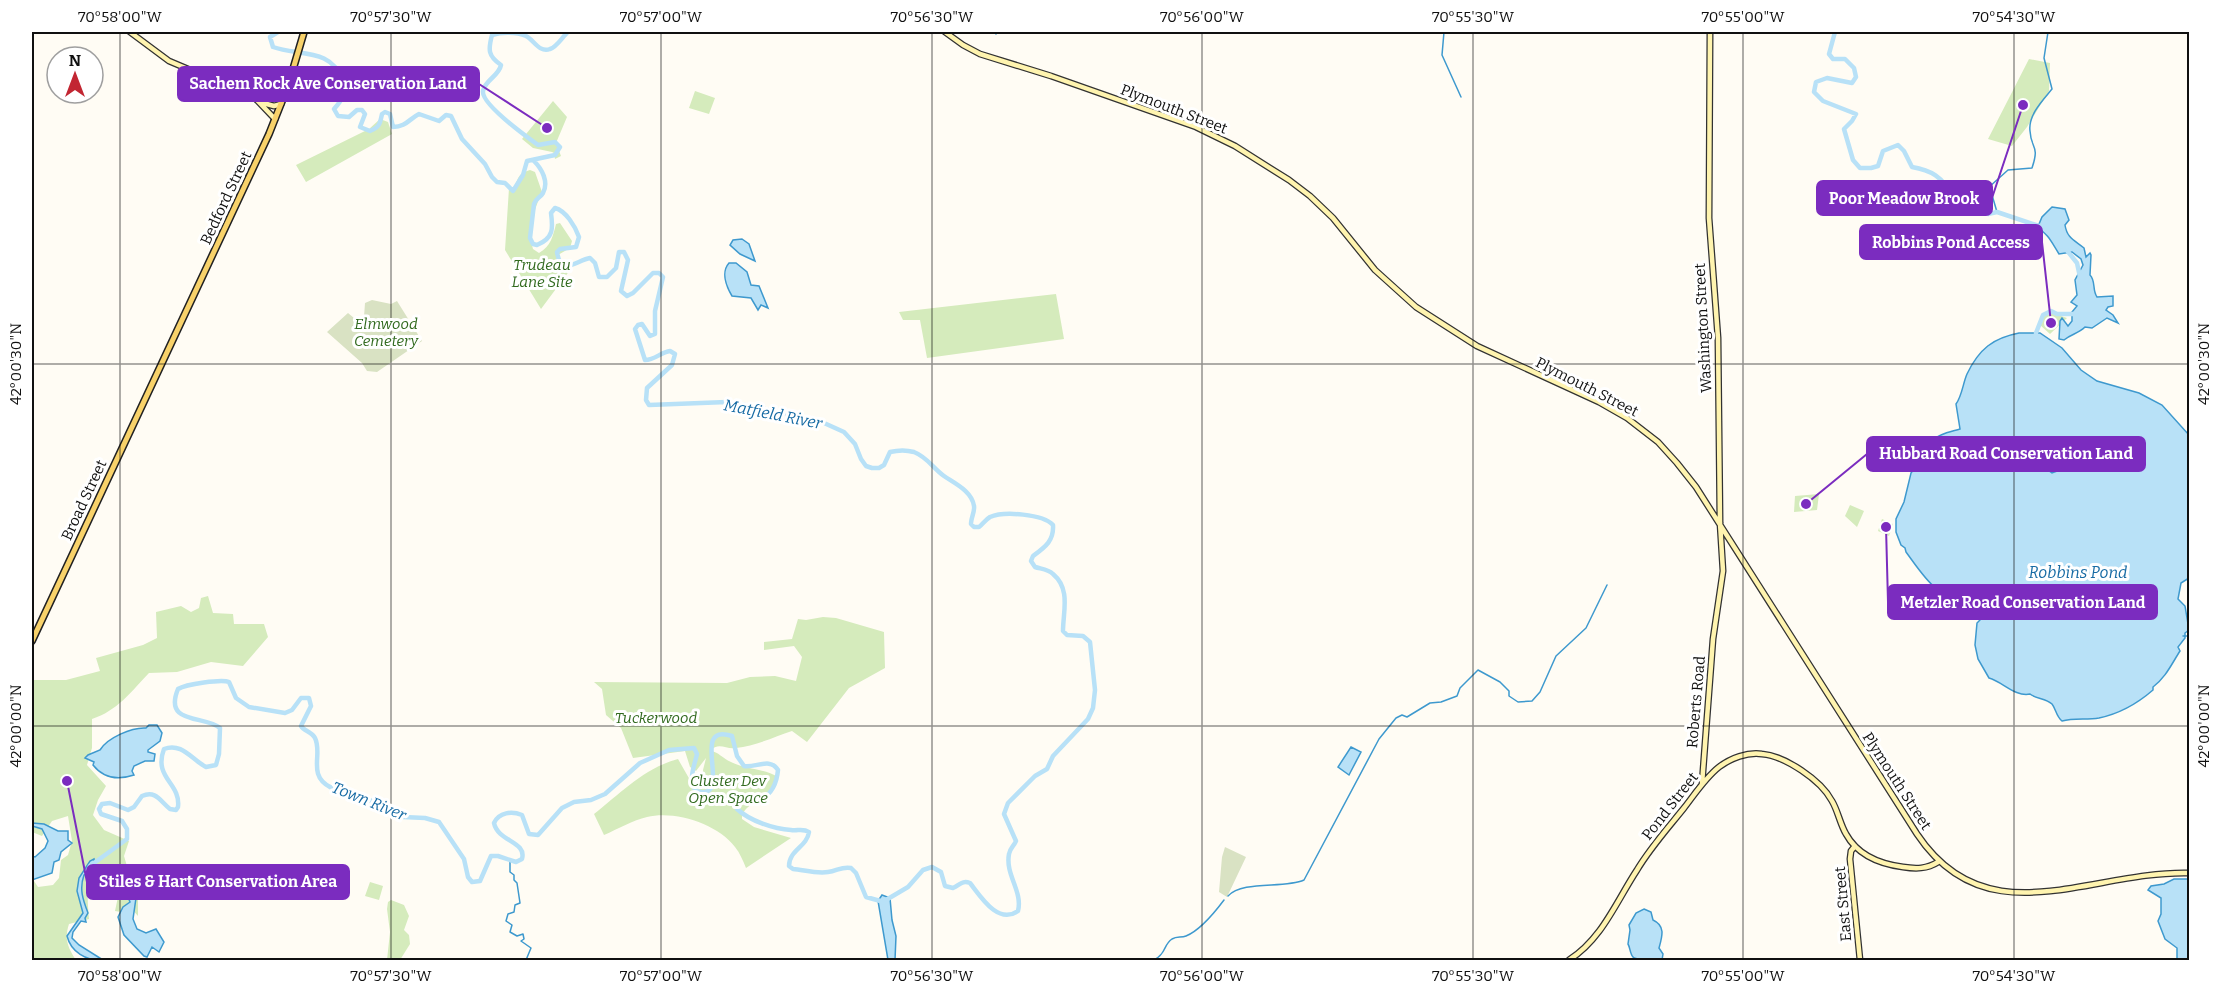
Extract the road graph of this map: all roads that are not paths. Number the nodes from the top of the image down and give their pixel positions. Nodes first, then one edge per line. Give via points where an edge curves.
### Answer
1 (130, 32) edge
2 (304, 32) edge
3 (945, 32) edge
4 (1710, 32) edge
5 (256, 98) junction
6 (282, 103) junction
7 (275, 119) junction
8 (158, 369) joint
9 (1720, 523) junction
10 (1716, 623) joint
11 (32, 640) edge
12 (1702, 784) junction
13 (1855, 846) junction
14 (1938, 862) junction
15 (2190, 873) edge
16 (1569, 960) edge
17 (1860, 960) edge

1 - 5 main road via 169,61
2 - 6 main road, Bedford Street
3 - 9 main road, Plymouth Street via 980,54 1202,129 1257,159 1310,196 1387,283 1424,313 1477,346 1599,402 1641,428 1682,468
4 - 9 main road, Washington Street via 1709,218 1718,338
5 - 6 main road via 270,105
5 - 7 main road
6 - 7 main road, Bedford Street
7 - 8 main road, Bedford Street
8 - 11 main road, Broad Street
9 - 10 main road, Washington Street via 1723,571
9 - 14 main road, Plymouth Street
10 - 12 main road, Roberts Road
12 - 13 main road, Pond Street via 1728,761 1744,755 1780,758 1792,763 1827,793
12 - 16 main road, Pond Street via 1644,858 1594,939
13 - 14 main road via 1872,859 1892,866 1920,869
13 - 17 main road, East Street via 1850,859
14 - 15 main road, Plymouth Street via 1975,884 2010,893

